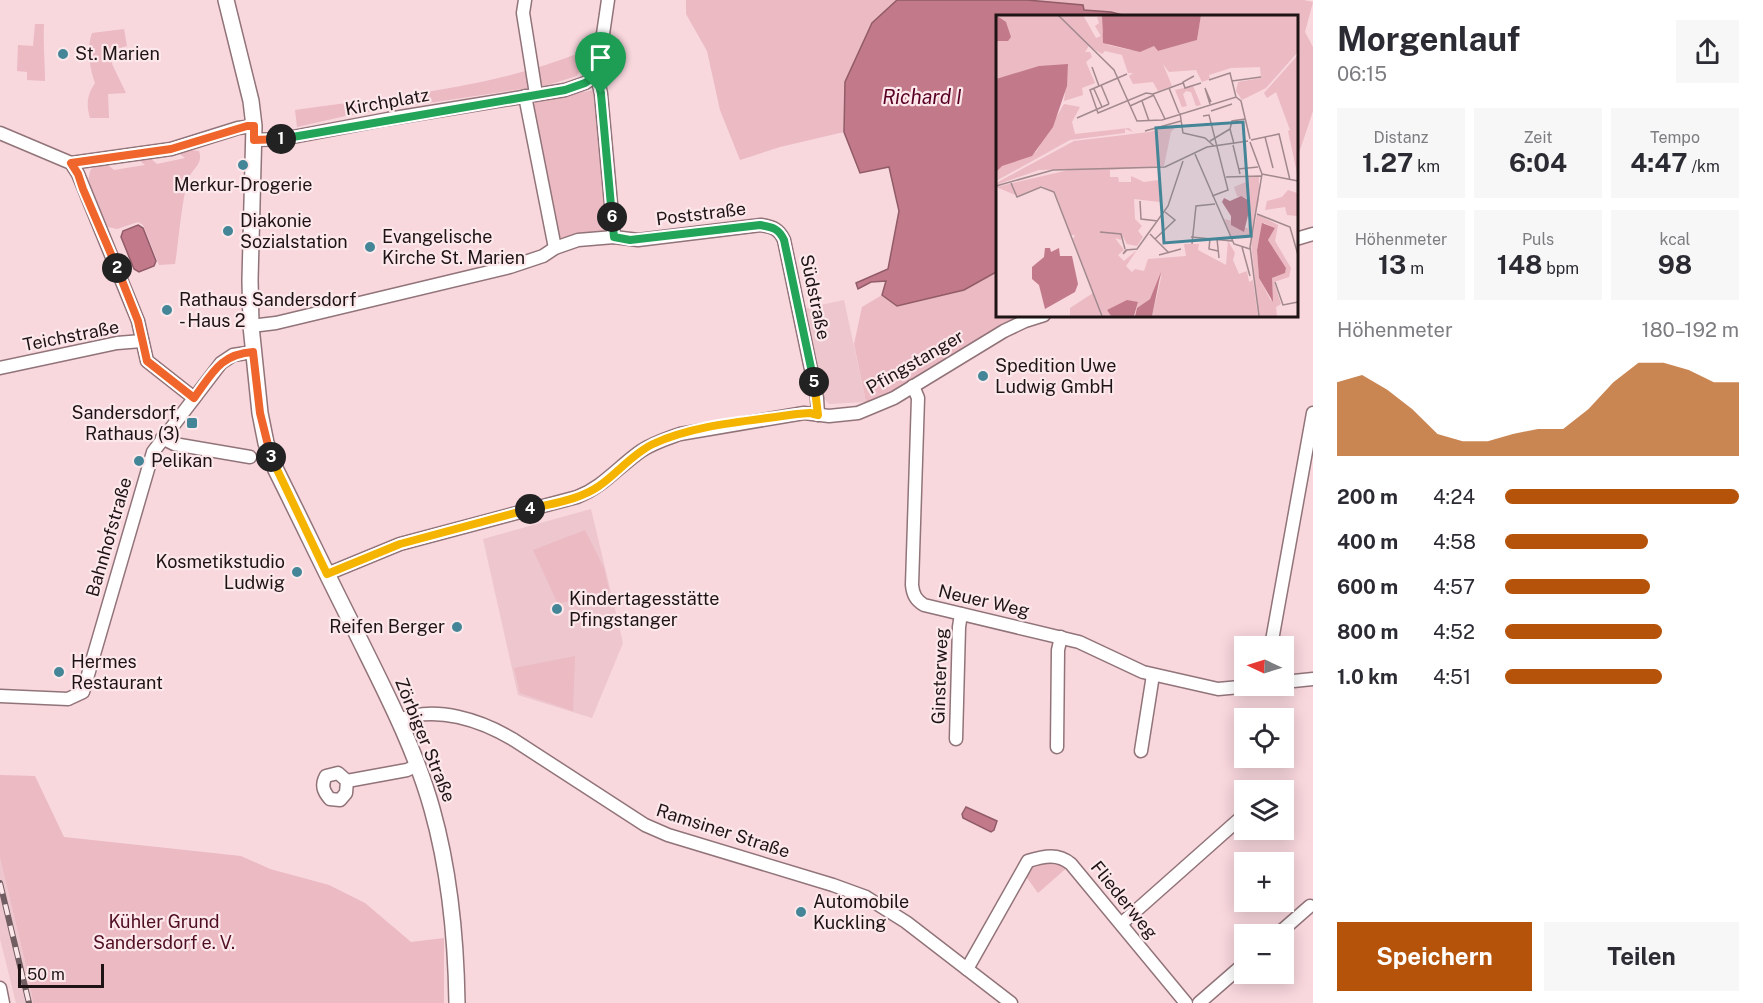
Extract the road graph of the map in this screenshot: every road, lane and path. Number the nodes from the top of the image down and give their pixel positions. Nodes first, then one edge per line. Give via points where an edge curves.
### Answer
1 (226, 0) edge
2 (525, 0) edge
3 (608, 0) edge
4 (597, 75) junction
5 (531, 95) junction
6 (0, 133) edge
7 (254, 133) junction
8 (71, 163) junction
9 (772, 227) joint
10 (1313, 234) edge
11 (614, 237) junction
12 (1298, 238) edge
13 (555, 248) junction
14 (1041, 316) edge
15 (250, 326) junction
16 (142, 342) junction
17 (253, 352) junction
18 (0, 368) edge
19 (913, 386) junction
20 (194, 398) junction
21 (1313, 413) edge
22 (818, 415) junction
23 (162, 438) junction
24 (250, 457) dead end
25 (1308, 473) edge
26 (327, 574) junction
27 (961, 614) junction
28 (1273, 636) edge
29 (1060, 637) junction
30 (1154, 675) junction
31 (1313, 679) edge
32 (1294, 681) edge
33 (1234, 688) edge
34 (0, 696) edge
35 (399, 720) junction
36 (956, 739) dead end
37 (1057, 747) dead end
38 (1141, 751) dead end
39 (418, 765) junction
40 (347, 781) dead end
41 (1234, 824) edge
42 (1310, 906) dead end
43 (1121, 924) junction
44 (1289, 924) edge
45 (967, 969) junction
46 (1234, 973) edge
47 (0, 988) edge
48 (3, 1003) edge
49 (457, 1003) edge
50 (1011, 1003) edge
51 (1186, 1003) edge
52 (1199, 1003) edge

1 - 7 street, Zörbiger Straße via 251,100
2 - 5 street
3 - 4 street
4 - 5 street, Kirchplatz via 574,88
4 - 11 street
5 - 7 street, Kirchplatz via 288,138
5 - 13 street
6 - 8 street
7 - 8 street, Kirchplatz via 238,128 171,149
7 - 15 street, Zörbiger Straße
8 - 16 street via 124,284
9 - 11 street, Poststraße via 760,225 638,240
9 - 22 street, Südstraße via 780,231 784,240
10 - 12 street
11 - 13 street, Poststraße via 578,240
13 - 15 street, Poststraße via 510,267
14 - 19 street, Pfingstanger via 1004,331
15 - 17 street, Zörbiger Straße
16 - 18 street, Teichstraße via 117,343
16 - 20 street, Teichstraße via 147,361
17 - 20 street, Bahnhofstraße via 233,355 221,363
17 - 26 street, Zörbiger Straße via 260,413 270,454
19 - 22 street, Pfingstanger via 858,413
19 - 27 street, Neuer Weg via 918,398 914,597 924,605
20 - 23 street, Bahnhofstraße
21 - 25 street
22 - 26 street, Pfingstanger via 797,414 669,438 642,450 600,486 577,497 406,542
23 - 24 street via 174,444
23 - 34 street, Bahnhofstraße via 151,458 83,692 68,699
25 - 28 street
26 - 35 street, Zörbiger Straße
27 - 29 street, Neuer Weg
27 - 36 street, Ginsterweg
29 - 30 street, Neuer Weg via 1089,645
29 - 37 street
30 - 33 street, Neuer Weg via 1218,689
30 - 38 street
31 - 32 street
35 - 39 street, Zörbiger Straße
35 - 45 street, Ramsiner Straße via 435,714 491,728 645,825 866,897
39 - 40 street
39 - 49 street, Zörbiger Straße via 448,882 456,943
41 - 43 street
42 - 44 street
43 - 45 street, Fliederweg via 1063,857 1028,861
43 - 51 street, Fliederweg
45 - 50 street, Ramsiner Straße
46 - 52 street
47 - 48 street

